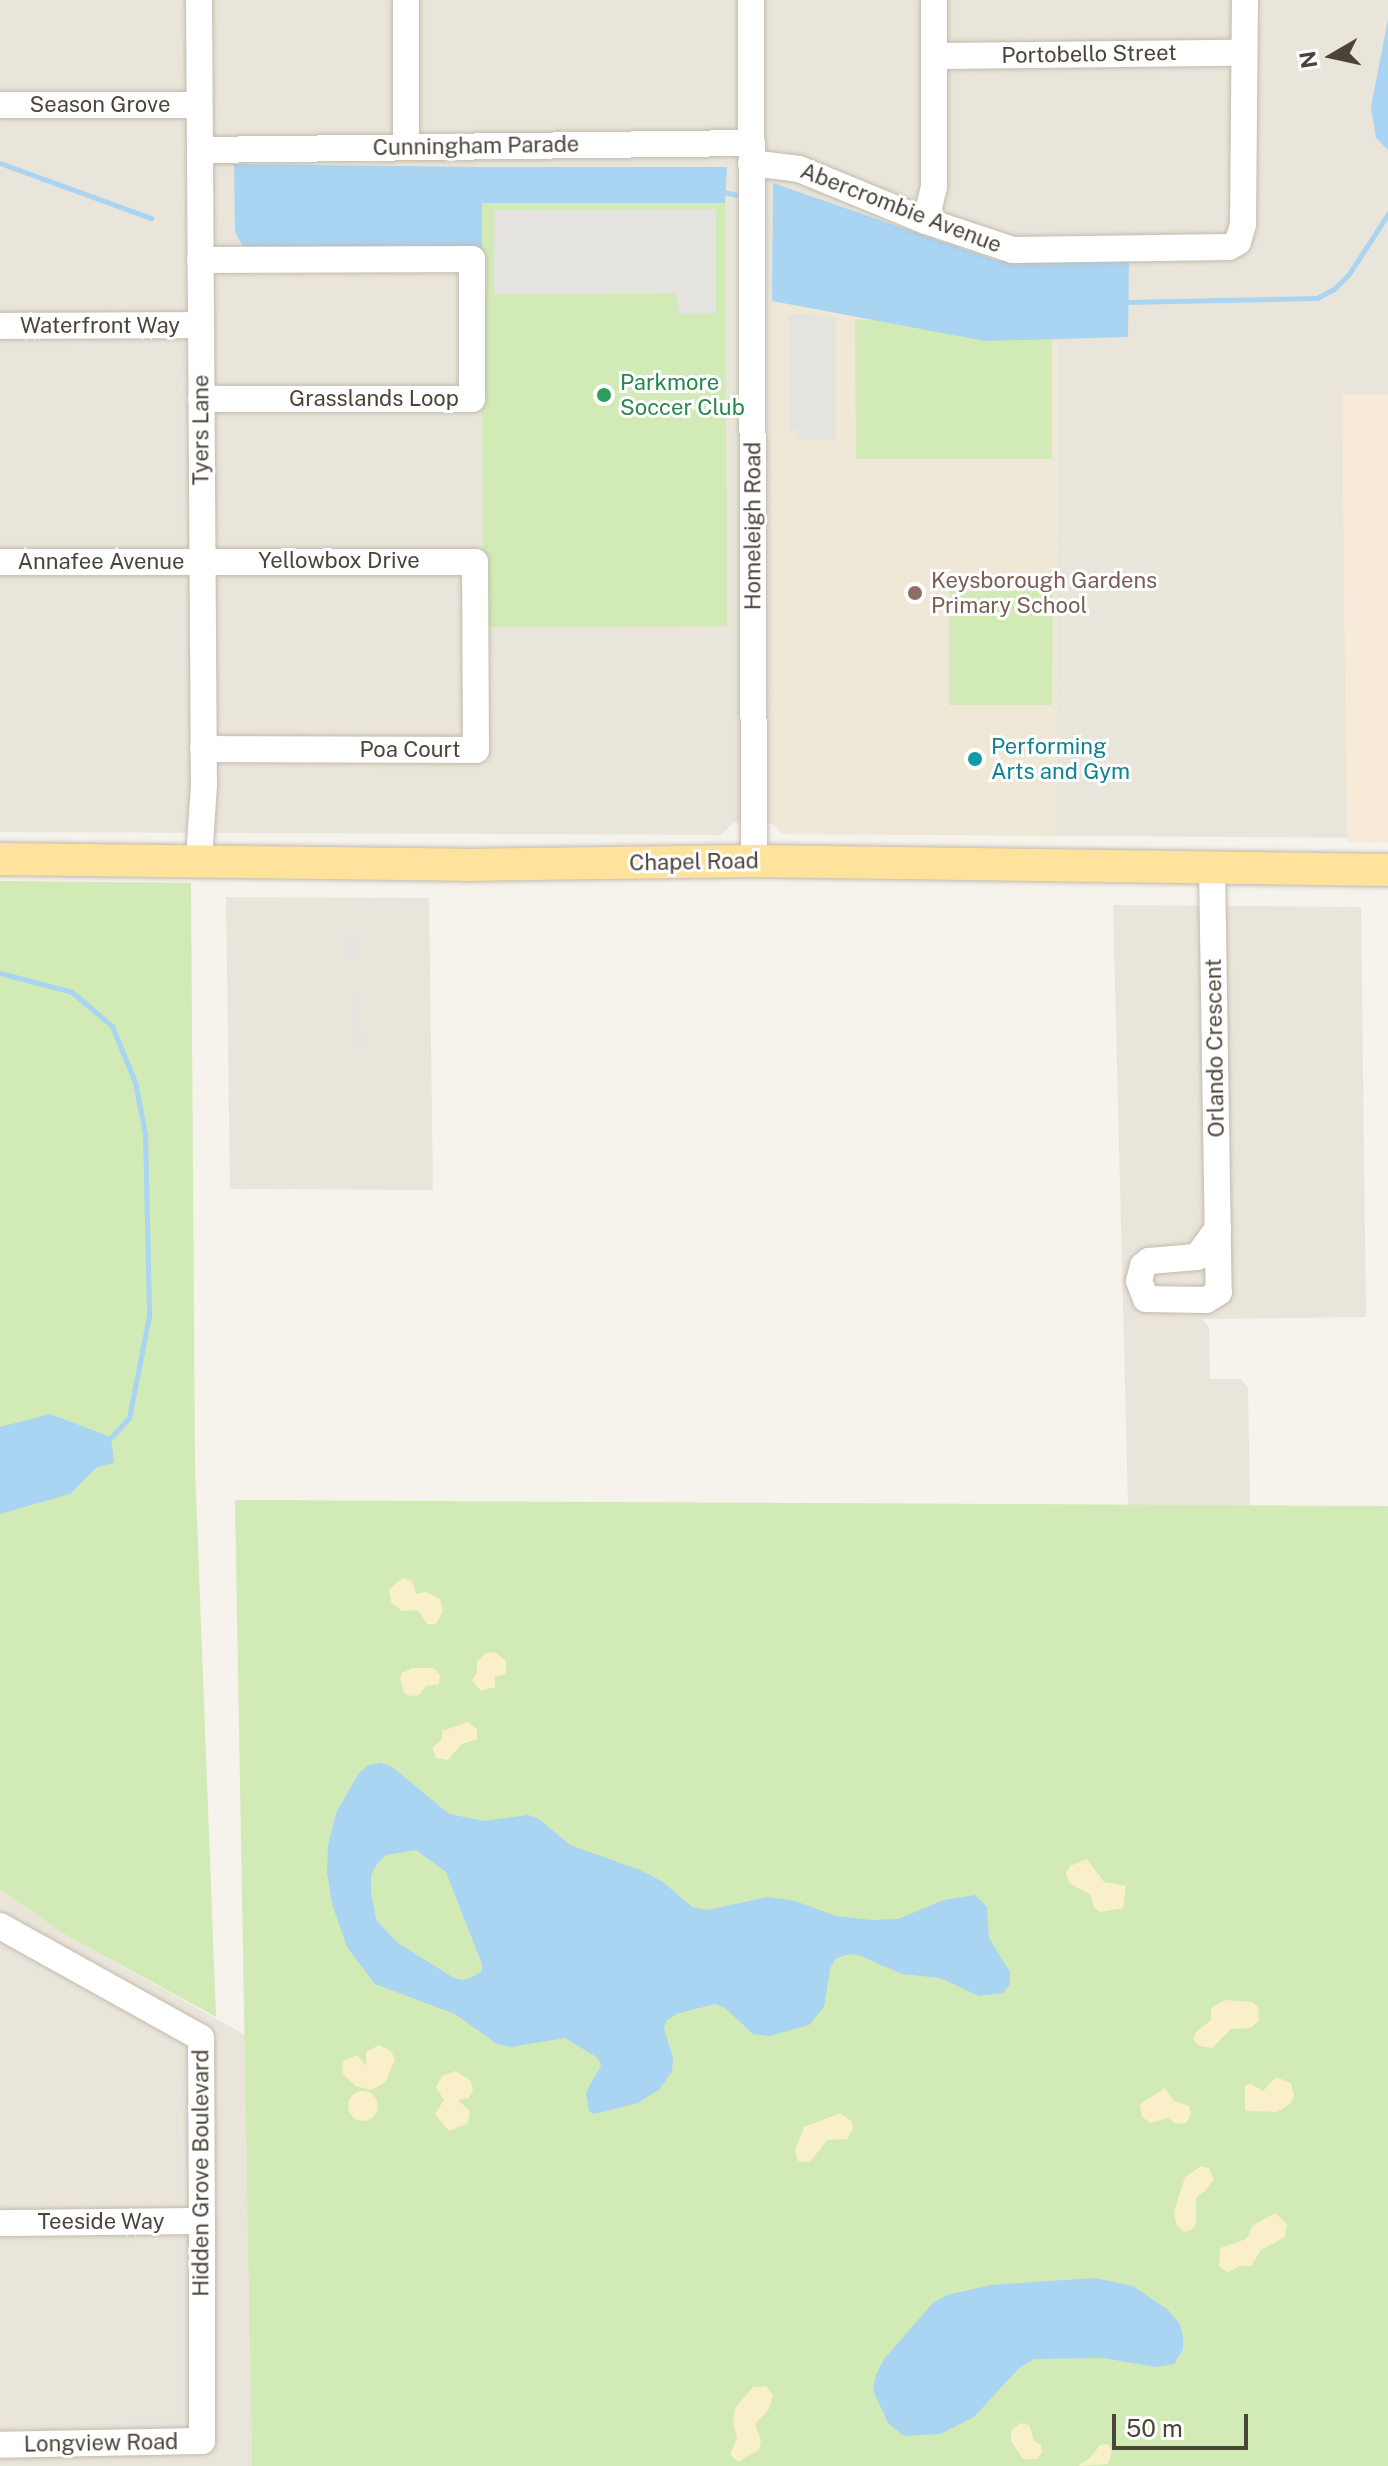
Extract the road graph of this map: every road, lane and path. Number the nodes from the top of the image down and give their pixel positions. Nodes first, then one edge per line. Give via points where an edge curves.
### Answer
1 (199, 0) edge
2 (406, 0) edge
3 (751, 0) edge
4 (934, 0) edge
5 (1245, 0) edge
6 (1244, 53) junction
7 (934, 56) junction
8 (0, 105) edge
9 (199, 105) junction
10 (406, 147) junction
11 (200, 150) junction
12 (752, 153) junction
13 (926, 221) junction
14 (200, 260) junction
15 (201, 325) junction
16 (0, 326) edge
17 (201, 399) junction
18 (202, 561) junction
19 (0, 562) edge
20 (475, 562) joint
21 (203, 749) junction
22 (0, 859) edge
23 (199, 859) junction
24 (754, 861) junction
25 (1212, 867) junction
26 (1388, 870) edge
27 (1218, 1228) dead end
28 (0, 1926) edge
29 (202, 2221) junction
30 (0, 2223) edge
31 (202, 2441) joint
32 (0, 2445) edge
33 (100, 2455) edge

1 - 9 street, Tyers Lane
2 - 10 street
3 - 12 street, Homeleigh Road
4 - 7 street
5 - 6 street, Abercrombie Avenue
6 - 7 street, Portobello Street
6 - 13 street, Abercrombie Avenue via 1243,224 1234,245 1013,250
7 - 13 street via 934,187
8 - 9 street, Season Grove
9 - 11 street, Tyers Lane
10 - 11 street, Cunningham Parade
10 - 12 street, Cunningham Parade
11 - 14 street, Tyers Lane
12 - 13 street, Abercrombie Avenue
12 - 24 street, Homeleigh Road
14 - 15 street, Tyers Lane
14 - 17 street, Grasslands Loop via 472,259 472,399
15 - 16 street, Waterfront Way
15 - 17 street, Tyers Lane
17 - 18 street, Tyers Lane
18 - 19 street, Annafee Avenue
18 - 20 street, Yellowbox Drive
18 - 21 street, Tyers Lane
20 - 21 street, Poa Court via 476,750
21 - 23 street, Tyers Lane
22 - 23 main road, Chapel Road
23 - 24 main road, Chapel Road via 466,865
24 - 25 main road, Chapel Road
25 - 26 main road, Chapel Road
25 - 27 street, Orlando Crescent
28 - 29 street, Hidden Grove Boulevard via 201,2038
29 - 30 street, Teeside Way
29 - 31 street, Hidden Grove Boulevard
31 - 33 street, Longview Road
32 - 33 street, Longview Road

